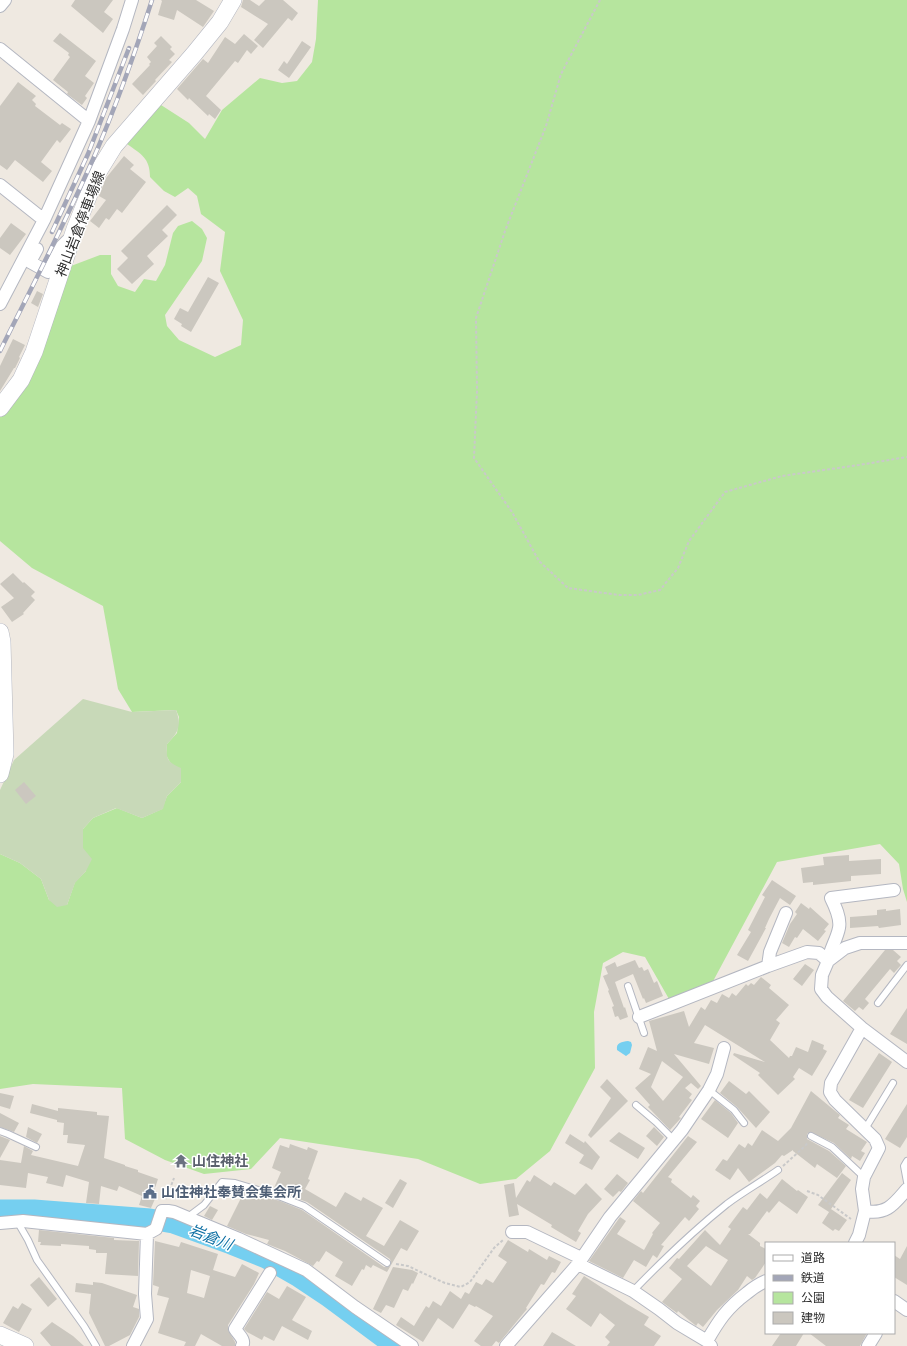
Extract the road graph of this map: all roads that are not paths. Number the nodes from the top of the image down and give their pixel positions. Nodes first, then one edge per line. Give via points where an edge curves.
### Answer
1 (5, 0) edge
2 (132, 0) edge
3 (233, 0) edge
4 (0, 6) edge
5 (0, 50) edge
6 (89, 122) junction
7 (0, 185) edge
8 (44, 220) junction
9 (35, 237) junction
10 (71, 240) junction
11 (0, 304) edge
12 (0, 408) edge
13 (0, 632) edge
14 (0, 774) edge
15 (894, 890) dead end
16 (786, 913) dead end
17 (907, 943) edge
18 (828, 961) junction
19 (907, 965) edge
20 (768, 966) junction
21 (628, 986) dead end
22 (878, 1003) dead end
23 (639, 1017) junction
24 (862, 1028) junction
25 (644, 1033) dead end
26 (724, 1048) dead end
27 (907, 1060) edge
28 (893, 1083) dead end
29 (709, 1090) junction
30 (636, 1105) dead end
31 (744, 1123) dead end
32 (865, 1128) junction
33 (0, 1131) edge
34 (811, 1136) road end
35 (674, 1140) junction
36 (36, 1147) dead end
37 (907, 1161) edge
38 (778, 1170) road end
39 (864, 1177) junction
40 (907, 1182) edge
41 (907, 1189) edge
42 (865, 1211) junction
43 (188, 1217) junction
44 (17, 1221) junction
45 (0, 1223) edge
46 (152, 1232) junction
47 (512, 1232) road end
48 (855, 1242) edge
49 (579, 1261) junction
50 (387, 1263) road end
51 (270, 1273) dead end
52 (765, 1282) edge
53 (633, 1291) junction
54 (895, 1302) edge
55 (907, 1310) edge
56 (875, 1334) edge
57 (0, 1335) edge
58 (709, 1344) edge
59 (25, 1346) edge
60 (96, 1346) edge
61 (132, 1346) edge
62 (242, 1346) edge
63 (412, 1346) edge
64 (506, 1346) edge
65 (868, 1346) edge

1 - 4 street
2 - 6 street
3 - 10 main road, 神山岩倉停車場線 via 220,22 194,54 114,146 98,172
5 - 6 street
6 - 8 street
7 - 8 street
8 - 9 street
9 - 10 street via 42,240 30,262 48,272 62,246
9 - 11 street
10 - 12 main road, 神山岩倉停車場線 via 34,352 21,380
13 - 14 main road via 5,754
15 - 18 street via 831,898 836,907 839,927
16 - 20 street via 770,952
17 - 18 street via 860,943 845,948
18 - 20 street via 819,953 807,952
18 - 24 street via 822,975 821,989
19 - 22 lane
20 - 23 street
21 - 23 lane
23 - 25 lane
24 - 27 street
24 - 32 street via 831,1083 830,1092
26 - 29 street via 717,1074
28 - 32 lane
29 - 31 lane via 734,1110
29 - 35 street
30 - 35 lane
32 - 39 street via 879,1148
33 - 36 lane
34 - 39 lane via 832,1147
35 - 49 street via 610,1217
37 - 40 lane via 904,1166
38 - 53 lane via 692,1232
39 - 42 street via 862,1189
41 - 42 street via 882,1212
42 - 48 street
43 - 46 street via 168,1211 162,1212
43 - 50 lane via 204,1205 222,1182 235,1183 304,1206
43 - 63 street via 306,1270
44 - 45 street
44 - 46 street
44 - 60 lane via 37,1260
46 - 61 street via 145,1294 147,1319
47 - 49 street via 527,1232
49 - 53 street
49 - 64 street
51 - 62 street via 235,1329 243,1340
52 - 58 street via 728,1309
53 - 58 street
54 - 55 street
56 - 65 street
57 - 59 main road

